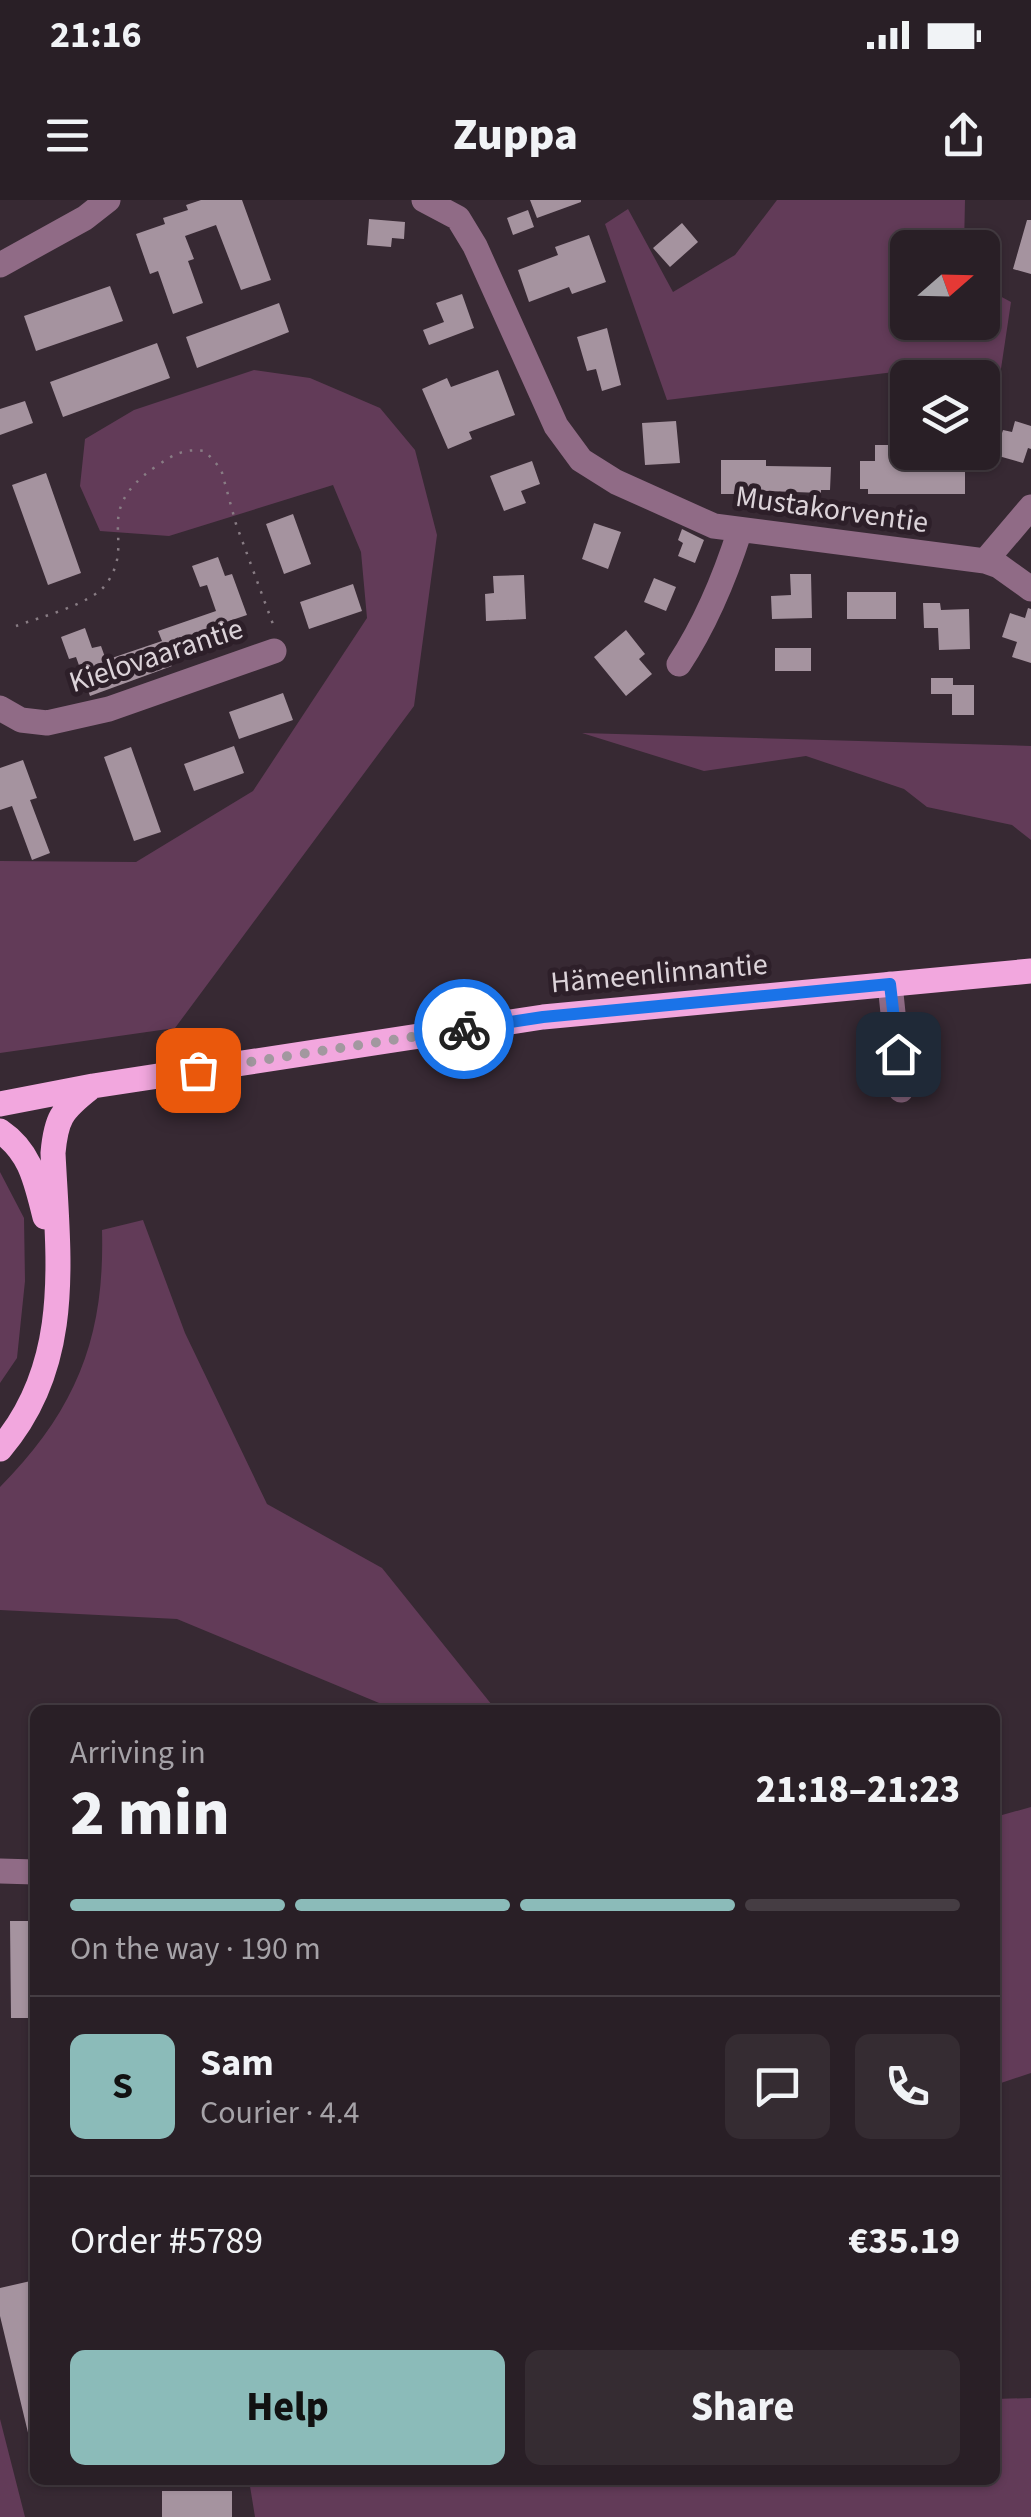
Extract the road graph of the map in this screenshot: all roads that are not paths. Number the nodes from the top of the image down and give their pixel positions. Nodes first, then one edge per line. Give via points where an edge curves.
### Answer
1 (108, 200) edge
2 (425, 200) edge
3 (0, 265) edge
4 (1031, 507) edge
5 (740, 530) junction
6 (985, 562) junction
7 (1031, 589) edge
8 (274, 650) road end
9 (679, 664) dead end
10 (0, 708) edge
11 (1031, 972) edge
12 (890, 984) junction
13 (92, 1086) junction
14 (902, 1090) dead end
15 (0, 1104) edge
16 (0, 1132) edge
17 (60, 1276) junction
18 (0, 1449) edge
19 (0, 1871) edge
20 (30, 1872) edge

1 - 3 street
2 - 5 street, Mustakorventie via 458,218 475,246 556,426 581,460 714,526
4 - 6 street
5 - 6 street, Mustakorventie
5 - 9 street via 698,635
6 - 7 street, Mustakorventie
8 - 10 street, Kielovaarantie via 109,709 46,723 20,720
11 - 12 main road, Hämeenlinnantie
12 - 13 main road, Hämeenlinnantie via 543,1017
12 - 14 street
13 - 15 main road, Hämeenlinnantie
13 - 17 main road via 65,1108 55,1127
16 - 17 main road via 18,1144 33,1170
17 - 18 main road via 59,1313 36,1390
19 - 20 street

